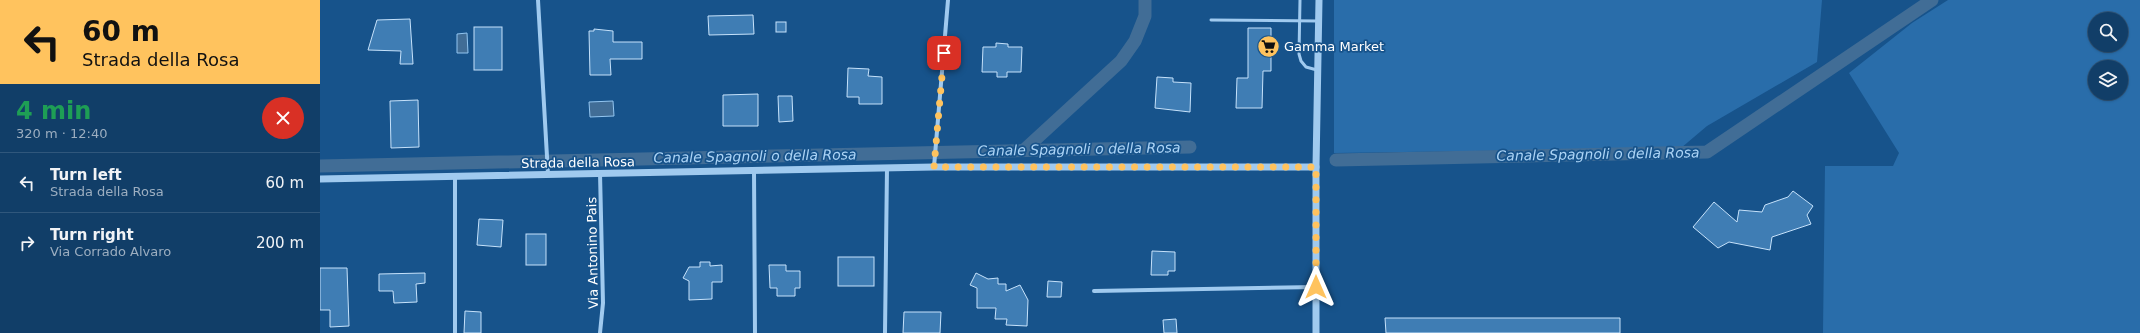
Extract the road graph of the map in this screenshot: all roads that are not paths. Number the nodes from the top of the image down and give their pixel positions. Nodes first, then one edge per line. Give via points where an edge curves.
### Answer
1 (538, 0) edge
2 (948, 0) edge
3 (1300, 0) edge
4 (1318, 0) edge
5 (1211, 20) dead end
6 (1300, 21) junction
7 (1318, 21) junction
8 (1317, 70) junction
9 (934, 167) junction
10 (1316, 167) junction
11 (887, 168) junction
12 (754, 171) junction
13 (600, 173) junction
14 (548, 174) junction
15 (455, 176) junction
16 (320, 179) edge
17 (1316, 287) junction
18 (1094, 291) dead end
19 (455, 333) edge
20 (600, 333) edge
21 (755, 333) edge
22 (885, 333) edge
23 (1316, 333) edge

1 - 14 street
2 - 9 street
3 - 6 lane
4 - 7 street
5 - 6 lane
6 - 7 lane
6 - 8 lane via 1300,58 1306,67
7 - 8 street
8 - 10 street
9 - 10 street, Strada della Rosa
9 - 11 street, Strada della Rosa
10 - 17 street
11 - 12 street, Strada della Rosa
11 - 22 street
12 - 13 street, Strada della Rosa
12 - 21 street
13 - 14 street, Strada della Rosa
13 - 20 street, Via Antonino Pais via 603,303
14 - 15 street, Strada della Rosa
15 - 16 street, Strada della Rosa
15 - 19 street
17 - 18 street
17 - 23 street

